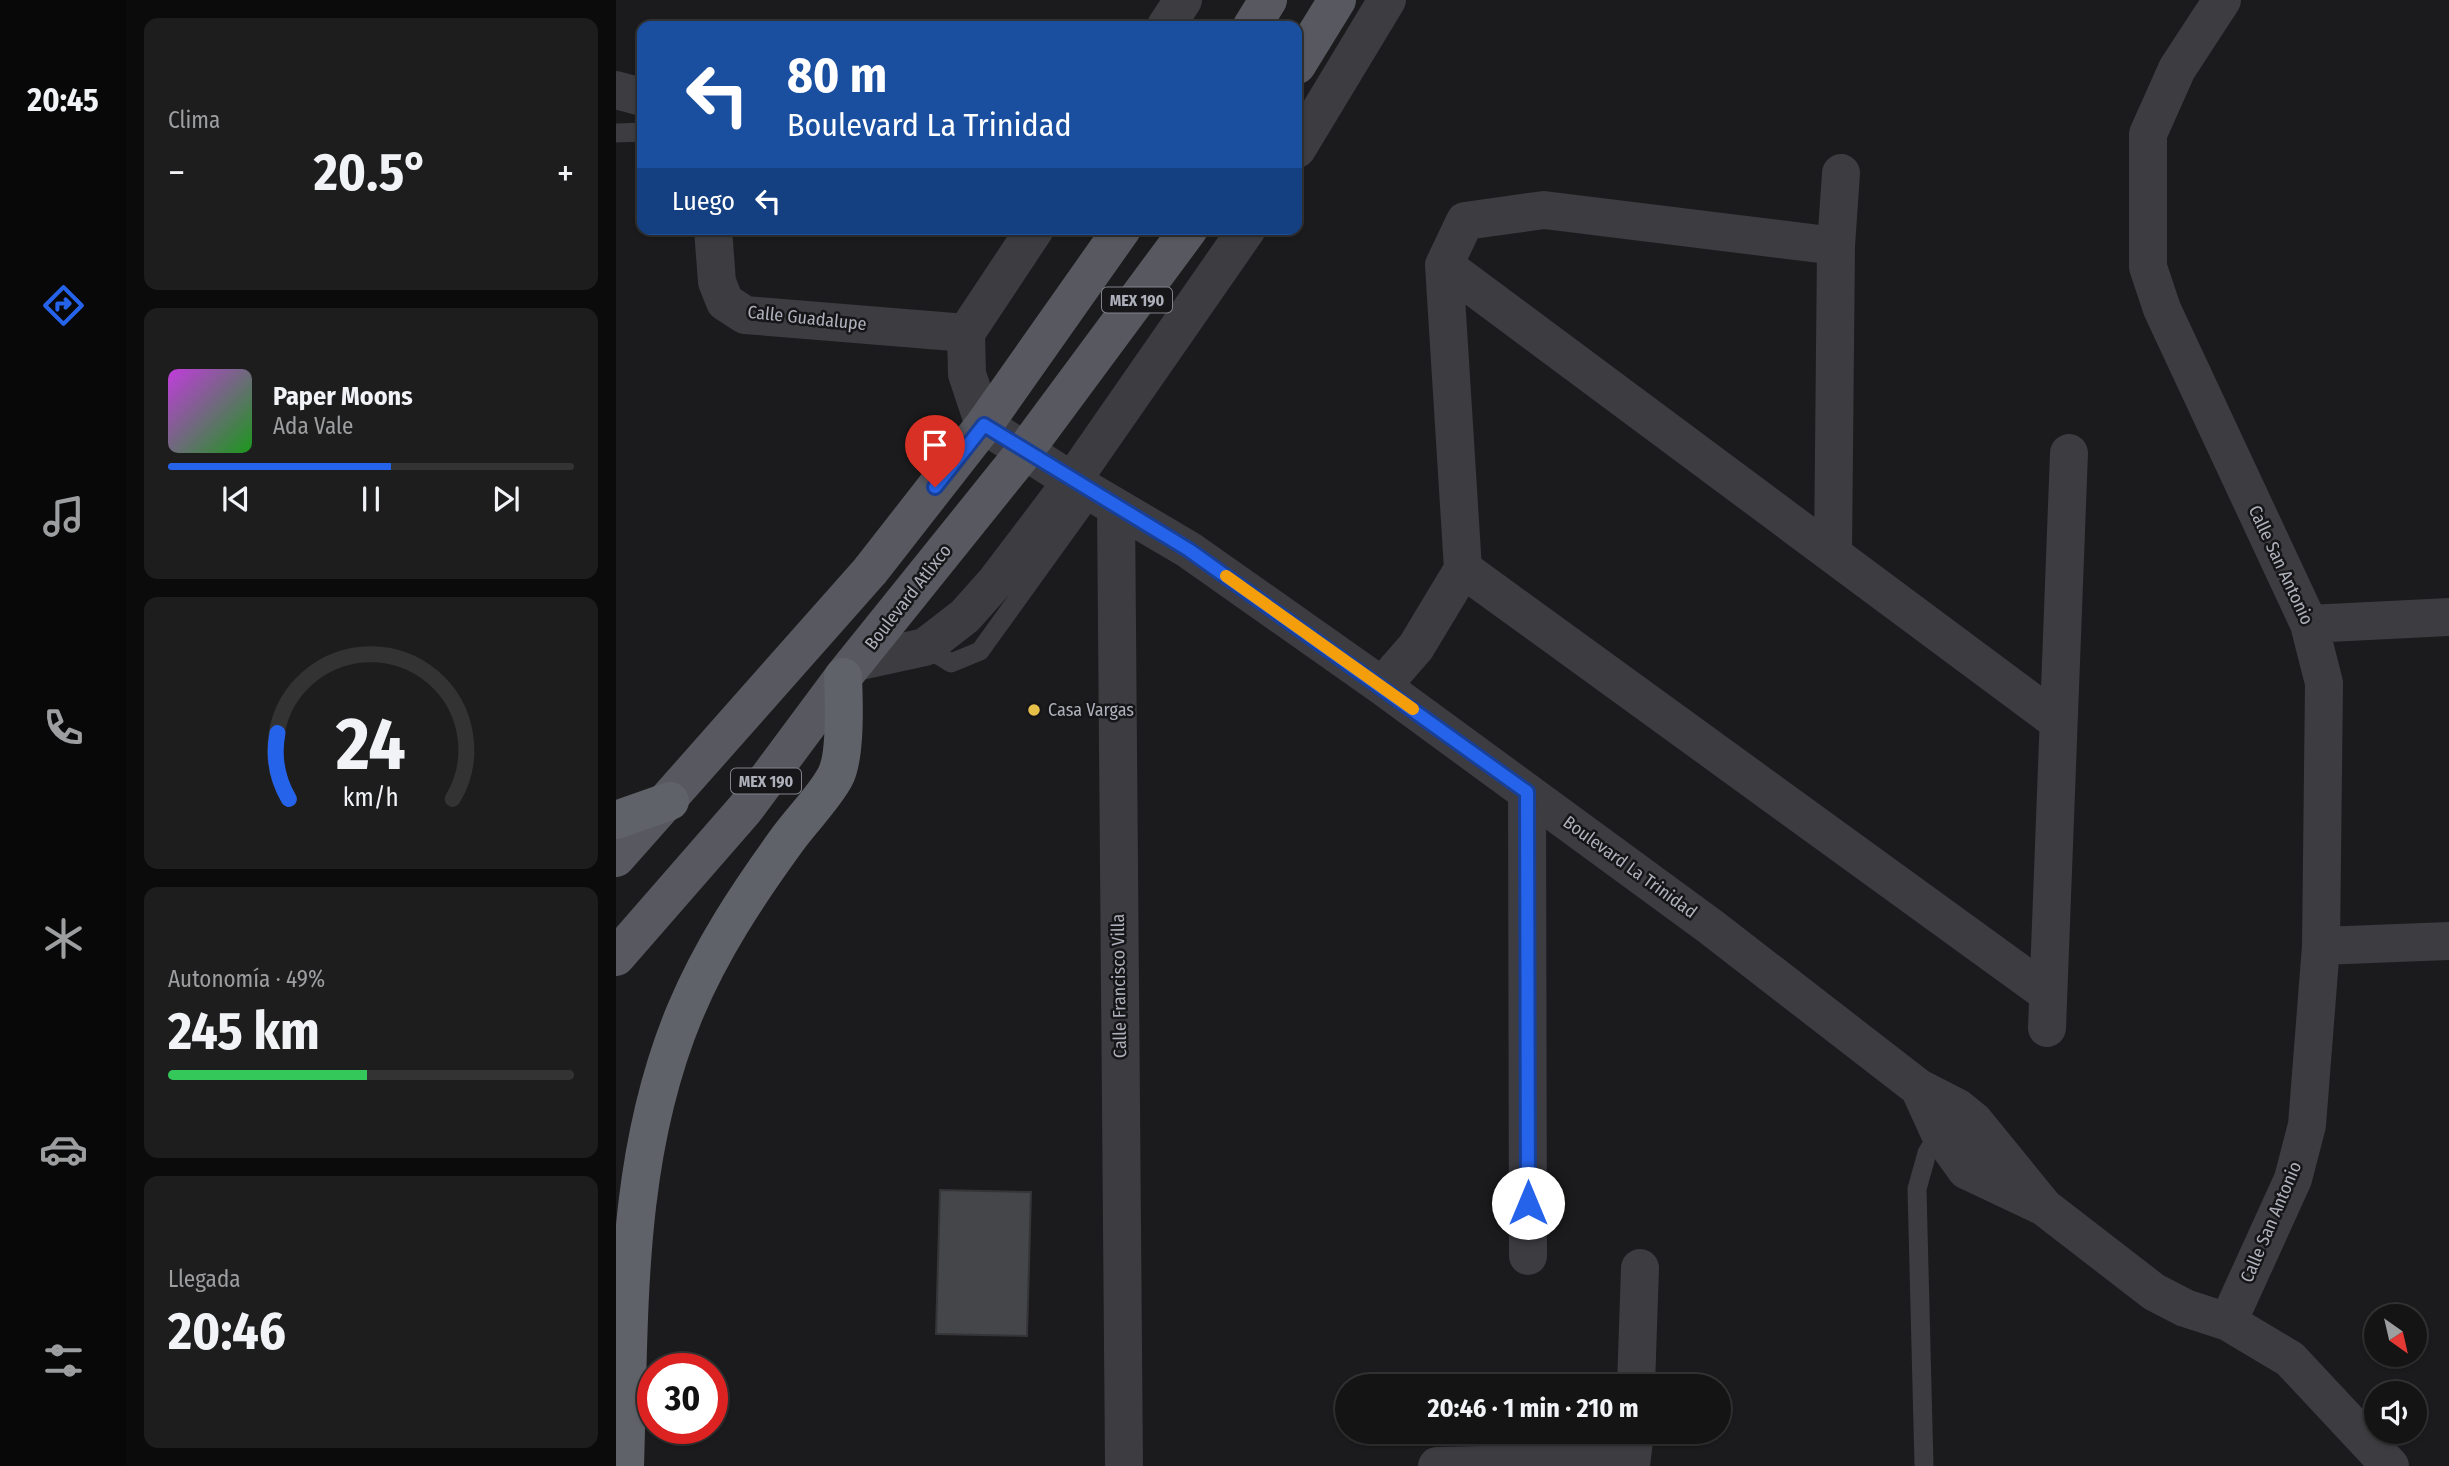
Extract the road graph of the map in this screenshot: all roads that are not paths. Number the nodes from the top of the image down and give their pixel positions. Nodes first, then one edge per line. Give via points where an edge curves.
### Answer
1 (1183, 0) edge
2 (1268, 0) edge
3 (1338, 0) edge
4 (1387, 0) edge
5 (2222, 0) edge
6 (1169, 21) edge
7 (1255, 21) edge
8 (1302, 57) edge
9 (616, 90) edge
10 (637, 96) edge
11 (637, 132) edge
12 (616, 133) edge
13 (1302, 141) edge
14 (1841, 173) dead end
15 (713, 235) edge
16 (1031, 235) edge
17 (1118, 235) edge
18 (1185, 235) edge
19 (1244, 235) edge
20 (1836, 246) junction
21 (1444, 265) junction
22 (966, 333) junction
23 (984, 425) junction
24 (1024, 452) junction
25 (2069, 453) dead end
26 (1093, 494) junction
27 (1833, 553) junction
28 (1463, 569) junction
29 (2449, 617) edge
30 (2309, 624) junction
31 (850, 670) junction
32 (1382, 686) junction
33 (2057, 721) junction
34 (1527, 792) junction
35 (646, 814) edge
36 (616, 840) edge
37 (616, 858) edge
38 (2449, 942) edge
39 (2320, 946) junction
40 (616, 957) edge
41 (1948, 1120) junction
42 (1528, 1256) dead end
43 (1640, 1268) dead end
44 (2228, 1322) junction
45 (1636, 1374) edge
46 (1634, 1444) edge
47 (1445, 1465) edge
48 (625, 1466) edge
49 (1124, 1466) edge
50 (1622, 1466) edge
51 (1631, 1466) edge
52 (1924, 1466) edge
53 (2390, 1466) edge

1 - 6 street
2 - 7 main road
3 - 8 main road
4 - 13 street
5 - 30 street, Calle San Antonio via 2177,69 2148,134 2148,267 2162,309
9 - 10 street
11 - 12 lane
14 - 20 street
15 - 22 street, Calle Guadalupe via 717,282 725,302 745,315
16 - 22 street
17 - 23 main road, MEX 190
18 - 24 main road, Boulevard Atlixco / MEX 190
19 - 26 street
20 - 21 street via 1544,210 1465,221
20 - 27 street
21 - 27 street
21 - 28 street
22 - 23 street via 967,374
23 - 24 street, Boulevard La Trinidad
23 - 35 main road, MEX 190 via 870,571
24 - 26 street, Boulevard La Trinidad
24 - 31 main road, Boulevard Atlixco / MEX 190
25 - 33 street
26 - 31 street via 942,637 925,647
26 - 32 street, Boulevard La Trinidad via 1189,550
26 - 49 street, Calle Francisco Villa
27 - 33 street
28 - 32 street via 1416,647
28 - 33 street via 2047,1011
29 - 30 street
30 - 39 street, Calle San Antonio via 2324,683
31 - 40 main road, Boulevard Atlixco / MEX 190 via 745,808
31 - 48 highway via 836,775 738,908 704,970 664,1068 638,1181 632,1240
32 - 34 street, Boulevard La Trinidad
34 - 41 street, Boulevard La Trinidad via 1797,991 1919,1088
34 - 42 street
35 - 36 highway
35 - 37 main road, MEX 190
38 - 39 street
39 - 44 street, Calle San Antonio via 2307,1125 2293,1179
41 - 44 street, Boulevard La Trinidad via 1979,1127 2044,1207 2154,1292
41 - 52 lane via 1927,1153 1917,1189
43 - 45 street
44 - 53 street, Boulevard La Trinidad via 2290,1359
46 - 51 street
47 - 50 street via 1611,1462

